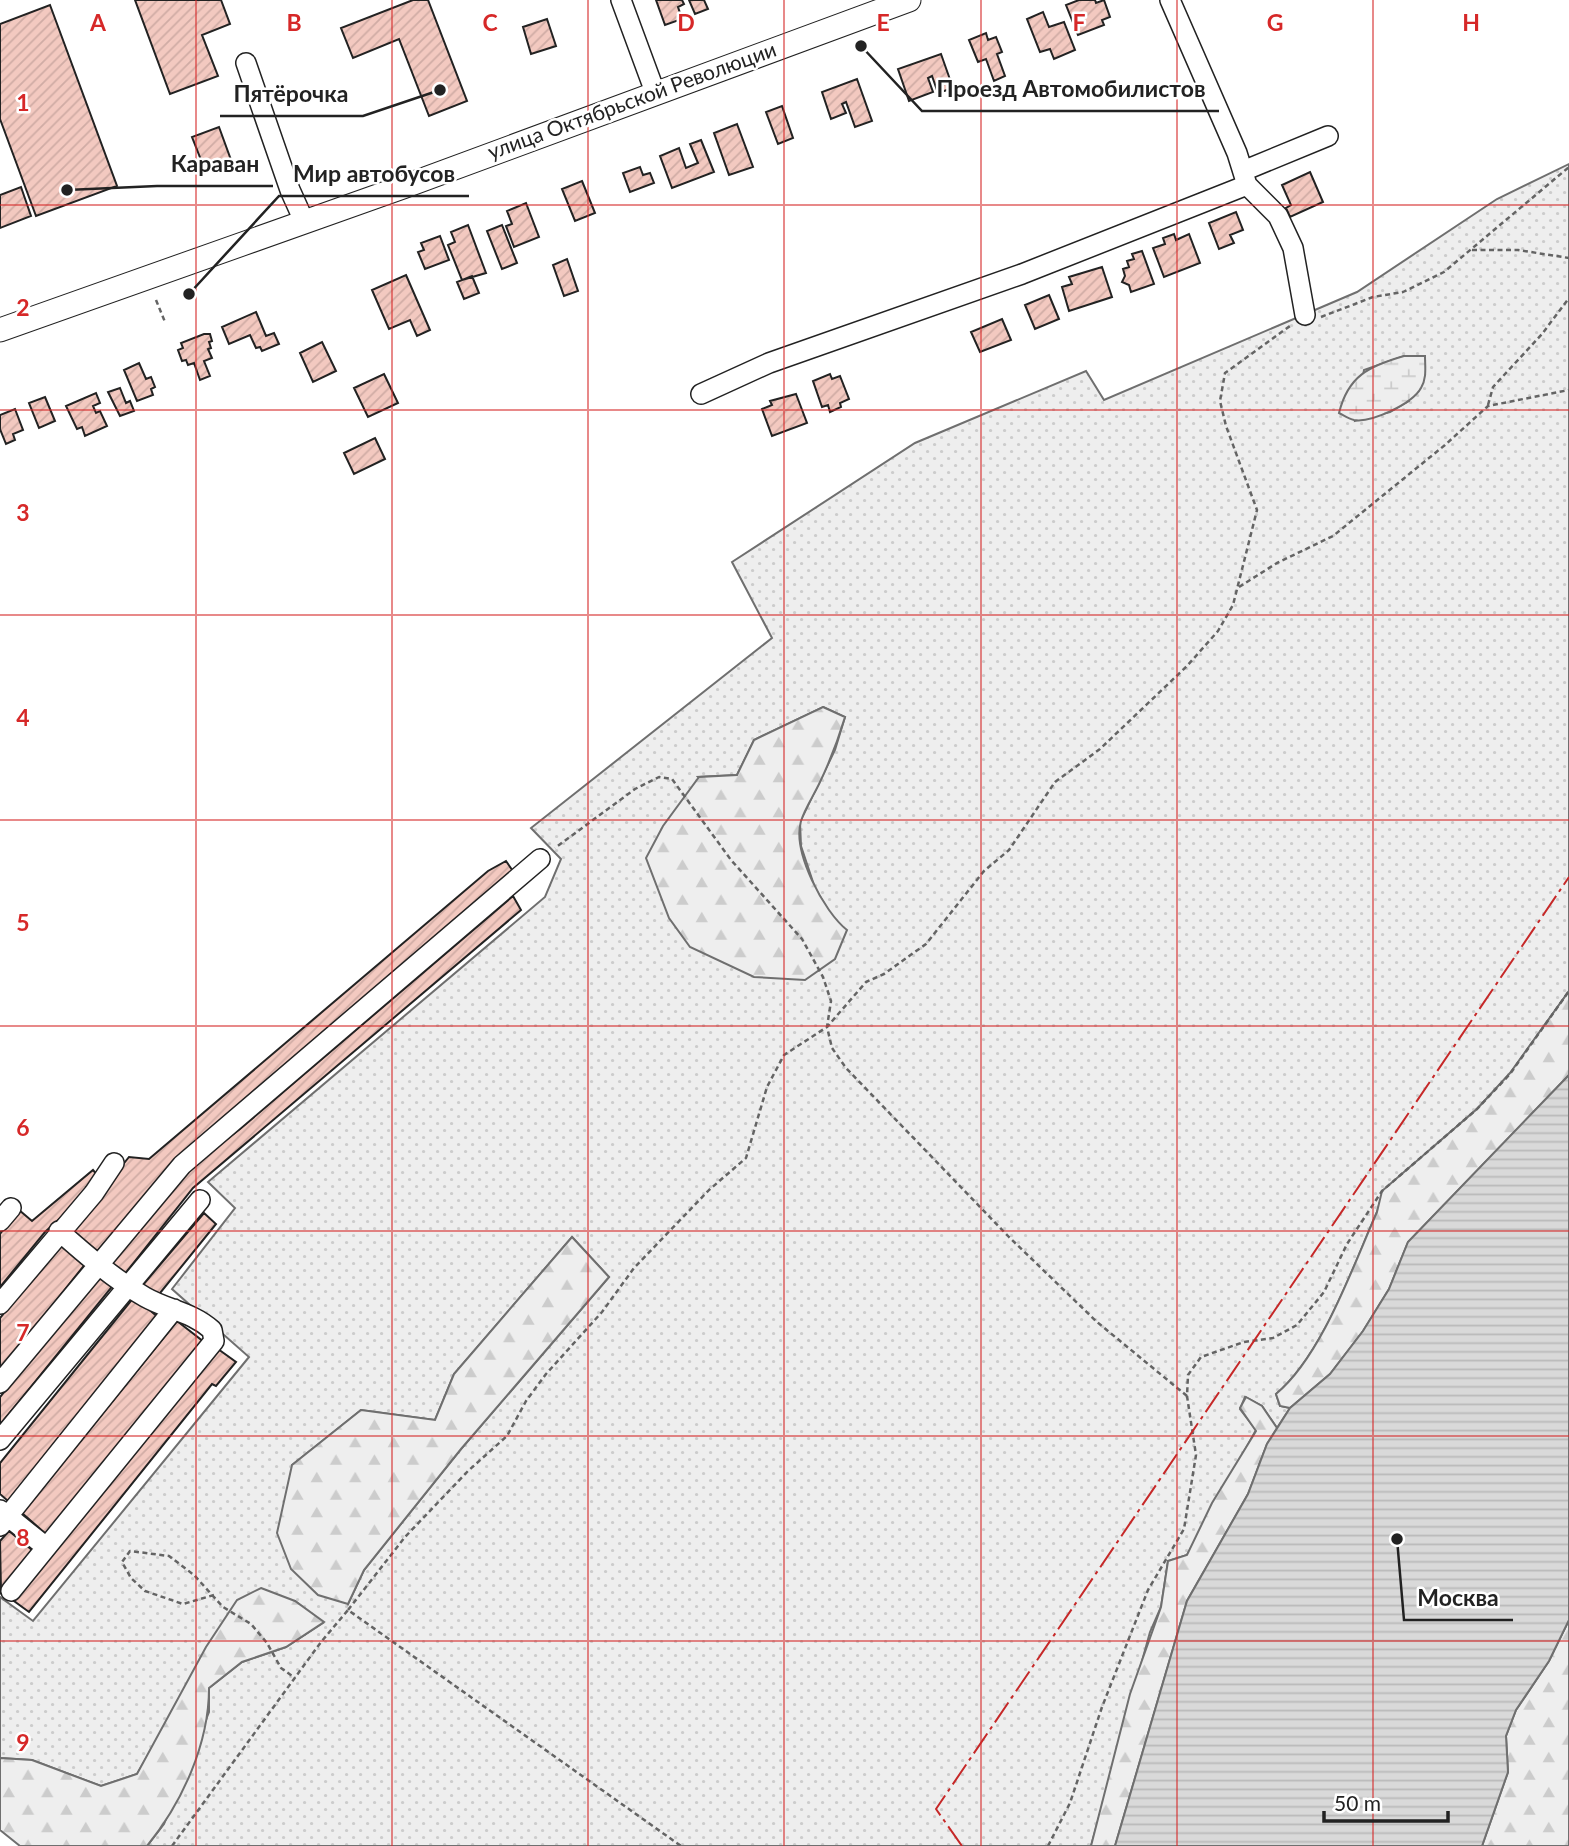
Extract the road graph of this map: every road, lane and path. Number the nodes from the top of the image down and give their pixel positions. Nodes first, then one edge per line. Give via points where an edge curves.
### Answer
1 (621, 0) edge
2 (909, 0) edge
3 (1170, 0) edge
4 (246, 63) dead end
5 (655, 92) junction
6 (1328, 136) dead end
7 (1569, 167) edge
8 (1245, 178) junction
9 (304, 221) junction
10 (1470, 250) junction
11 (1569, 258) edge
12 (1569, 298) edge
13 (156, 300) dead end
14 (1305, 314) junction
15 (165, 322) dead end
16 (0, 330) edge
17 (1569, 390) edge
18 (701, 394) dead end
19 (1488, 406) junction
20 (1239, 587) junction
21 (540, 859) joint
22 (1569, 991) edge
23 (827, 1027) junction
24 (114, 1163) dead end
25 (200, 1200) dead end
26 (59, 1231) junction
27 (97, 1263) junction
28 (128, 1285) junction
29 (0, 1304) edge
30 (174, 1309) junction
31 (0, 1383) edge
32 (1187, 1396) junction
33 (0, 1440) edge
34 (3, 1517) edge
35 (46, 1547) junction
36 (11, 1591) dead end
37 (214, 1595) junction
38 (348, 1609) junction
39 (295, 1678) junction
40 (172, 1846) edge
41 (681, 1846) edge
42 (1048, 1846) edge

1 - 5 street
2 - 5 main road, улица Октябрьской Революции
3 - 8 street
4 - 9 street
5 - 9 main road, улица Октябрьской Революции
6 - 8 street
7 - 10 path
8 - 14 street via 1278,216 1293,248
8 - 18 street via 1022,274 769,363
9 - 16 main road, улица Октябрьской Революции
10 - 11 path via 1518,250
10 - 14 path via 1444,272 1403,292 1373,297 1320,317
12 - 19 path via 1493,387
13 - 15 path
14 - 20 path via 1225,373 1220,401 1226,426 1258,510
17 - 19 path
19 - 20 path via 1333,536
20 - 23 path via 1218,631 1187,666 1100,749 1055,782 1009,850 984,871 926,944 866,982
21 - 23 path via 635,789 659,777 673,779 731,860 802,939 831,1001
21 - 27 street via 182,1165
22 - 32 path via 1510,1073 1477,1109 1382,1191 1347,1244 1324,1292 1297,1325 1273,1338 1201,1356 1188,1375
23 - 32 path via 832,1048 846,1068 1009,1237 1097,1321
23 - 38 path via 784,1055 767,1087 746,1158 634,1268 546,1374 507,1436 405,1537
24 - 26 street
25 - 28 street
26 - 27 street
26 - 29 street
27 - 28 street
27 - 31 street
28 - 30 street
28 - 33 street
30 - 34 street
30 - 35 street via 200,1318 212,1330 214,1340
32 - 42 path via 1196,1455 1184,1529 1149,1590 1070,1803
34 - 35 street
35 - 36 street
37 - 37 path via 169,1556 130,1551 122,1562 145,1591 183,1604
37 - 39 path via 223,1607 251,1625 281,1668
38 - 39 path
38 - 41 path
39 - 40 path

